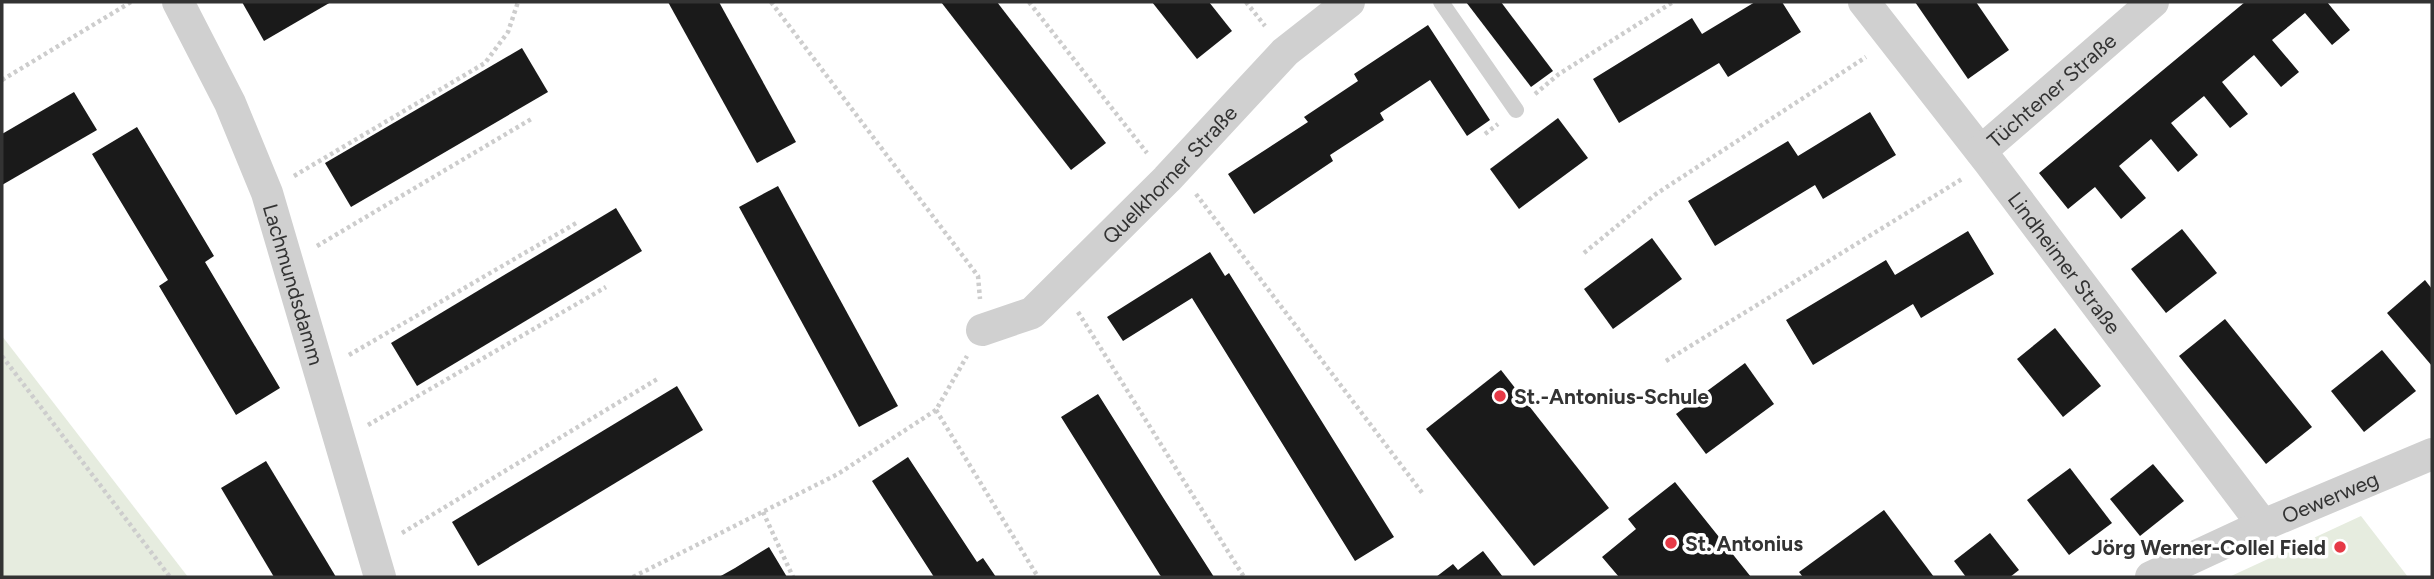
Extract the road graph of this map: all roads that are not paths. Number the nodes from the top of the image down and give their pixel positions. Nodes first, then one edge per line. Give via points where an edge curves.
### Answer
1 (178, 2) edge
2 (1349, 2) edge
3 (1441, 2) edge
4 (1864, 2) edge
5 (2153, 2) edge
6 (1516, 110) road end
7 (1985, 157) junction
8 (982, 330) road end
9 (2432, 454) edge
10 (2263, 525) junction
11 (376, 564) edge
12 (2151, 577) edge

1 - 11 street, Lachmundsdamm via 230,103 267,193
2 - 8 street, Quelkhorner Straße via 1285,52 1032,313
3 - 6 lane
4 - 7 street, Lindheimer Straße
5 - 7 street, Tüchtener Straße
7 - 10 street, Lindheimer Straße
9 - 10 street, Oewerweg
10 - 12 street, Oewerweg

